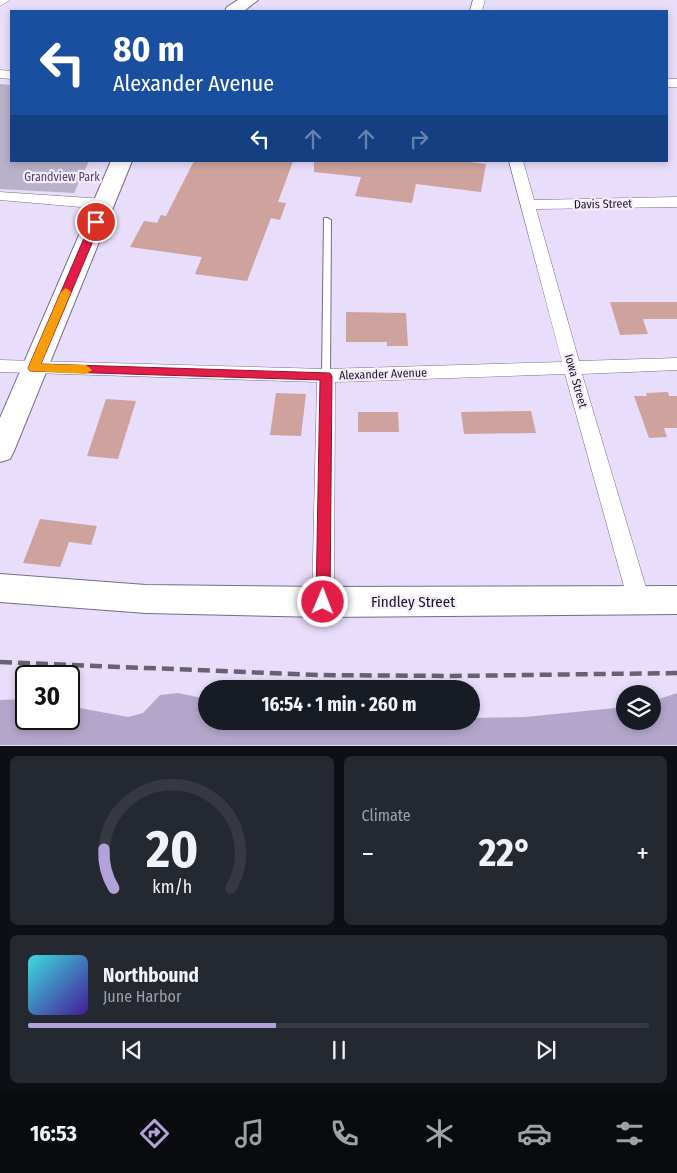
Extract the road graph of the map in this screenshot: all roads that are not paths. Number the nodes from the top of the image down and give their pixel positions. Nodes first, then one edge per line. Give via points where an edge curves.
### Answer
1 (4, 0) edge
2 (250, 0) edge
3 (0, 3) edge
4 (235, 10) edge
5 (122, 162) edge
6 (516, 162) edge
7 (0, 196) edge
8 (677, 202) edge
9 (104, 204) junction
10 (529, 205) junction
11 (327, 220) dead end
12 (677, 364) edge
13 (0, 366) edge
14 (34, 368) junction
15 (572, 368) junction
16 (326, 376) junction
17 (0, 451) edge
18 (0, 588) edge
19 (677, 600) edge
20 (639, 601) junction
21 (323, 602) junction

1 - 3 street
2 - 4 street
5 - 9 main road
6 - 10 street, Iowa Street
7 - 9 street
8 - 10 street, Davis Street
9 - 14 main road
10 - 15 street, Iowa Street
11 - 16 lane
12 - 15 street, Alexander Avenue
13 - 14 street, Alexander Avenue
14 - 16 street, Alexander Avenue
14 - 17 main road
15 - 16 street, Alexander Avenue
15 - 20 street, Iowa Street
16 - 21 street
18 - 21 street, Findley Street via 146,599
19 - 20 street, Findley Street
20 - 21 street, Findley Street

